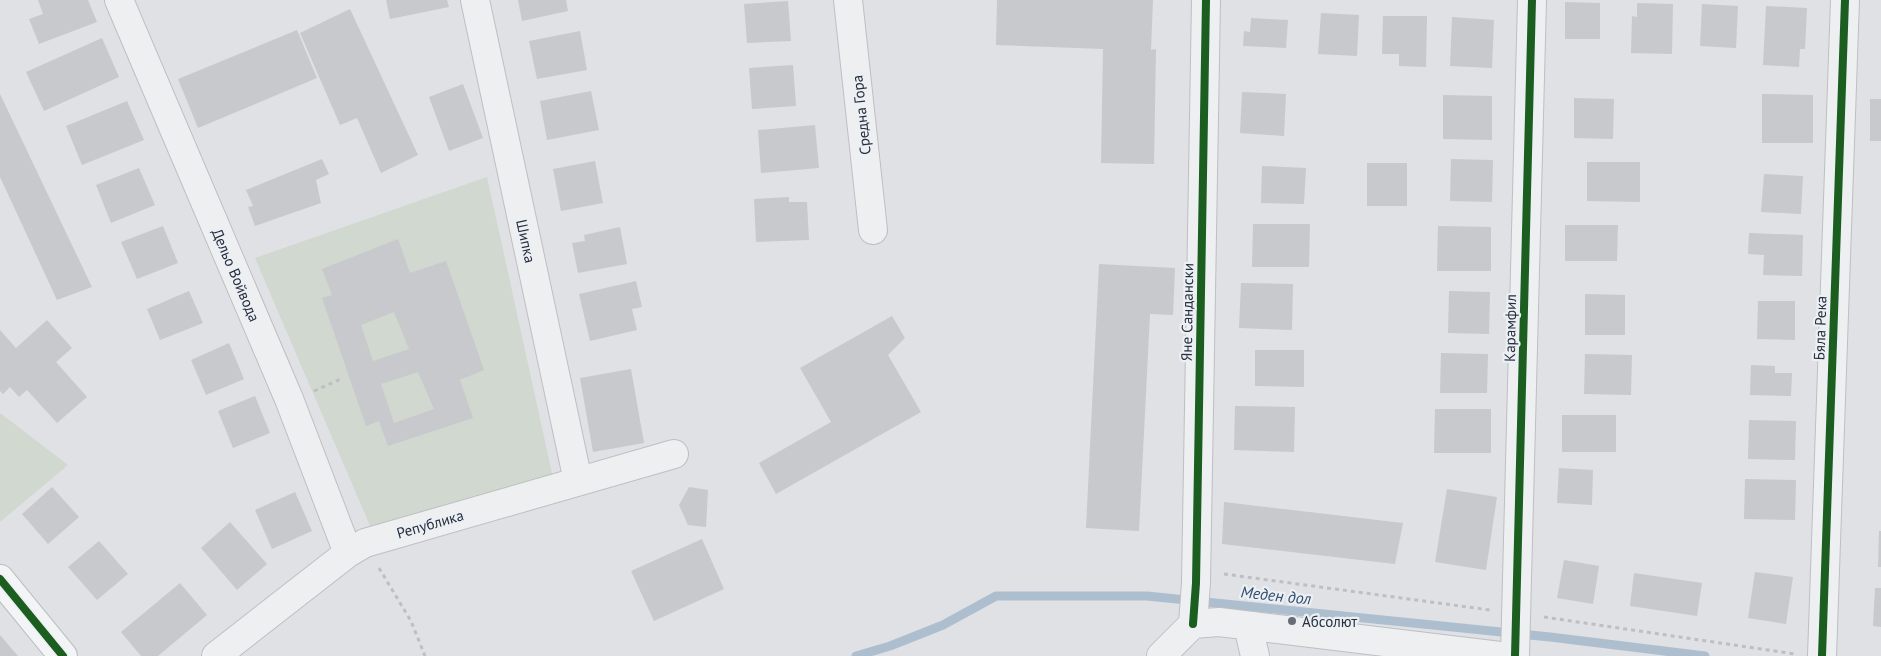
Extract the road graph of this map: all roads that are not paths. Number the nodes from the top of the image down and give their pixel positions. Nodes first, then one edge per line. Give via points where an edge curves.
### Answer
1 (119, 0) edge
2 (475, 0) edge
3 (848, 0) edge
4 (1206, 0) edge
5 (1532, 0) edge
6 (1845, 0) edge
7 (873, 230) dead end
8 (674, 454) dead end
9 (578, 481) junction
10 (356, 548) junction
11 (0, 580) edge
12 (1194, 617) junction
13 (1248, 626) junction
14 (1512, 645) edge
15 (63, 656) edge
16 (216, 656) edge
17 (1161, 656) edge
18 (1255, 656) edge
19 (1822, 656) edge

1 - 10 street, Дельо Войвода
2 - 9 street, Шипка
3 - 7 street, Средна Гора
4 - 12 street, Яне Сандански
5 - 14 street, Карамфил
6 - 19 street, Бяла Река
8 - 9 street, Република
9 - 10 street, Република
10 - 16 street, Република
11 - 15 main road
12 - 13 street
12 - 17 street
13 - 14 street
13 - 18 street

